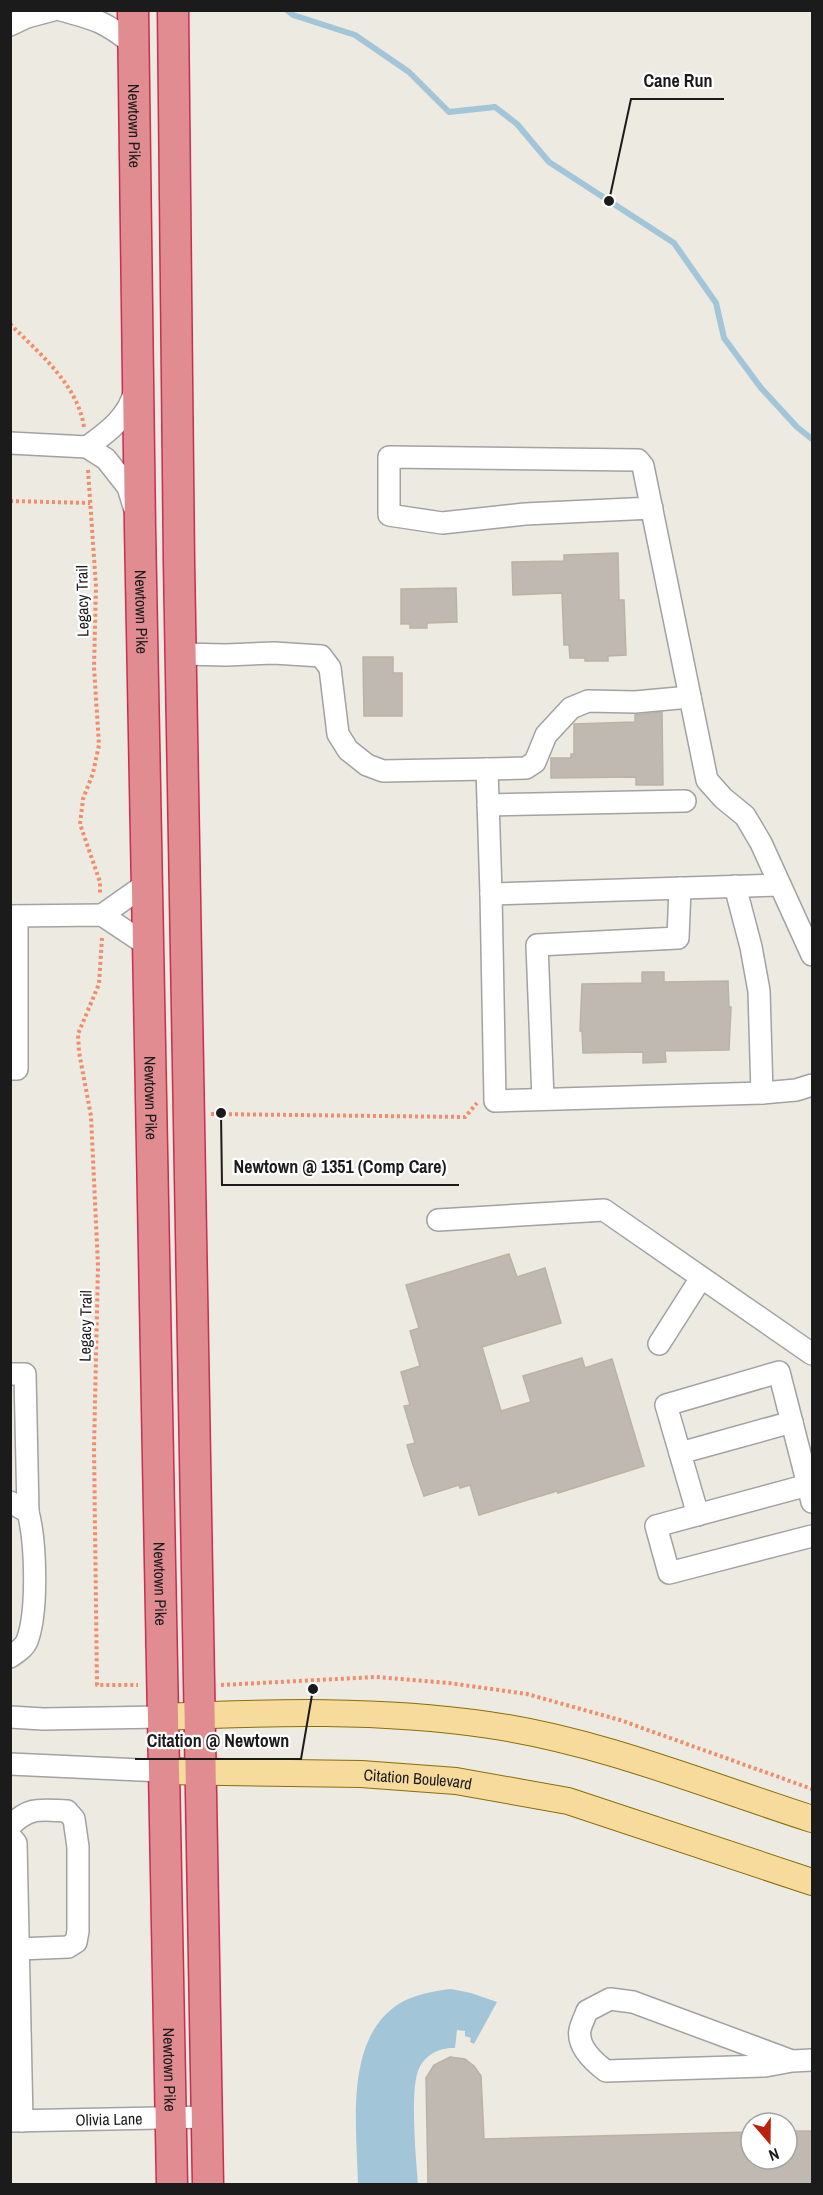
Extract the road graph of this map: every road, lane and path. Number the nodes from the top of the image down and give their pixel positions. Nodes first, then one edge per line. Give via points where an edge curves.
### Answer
1 (53, 10) edge
2 (61, 10) edge
3 (133, 10) edge
4 (173, 10) edge
5 (10, 25) edge
6 (134, 45) junction
7 (10, 324) edge
8 (138, 373) junction
9 (10, 443) edge
10 (87, 447) junction
11 (10, 501) edge
12 (90, 502) junction
13 (652, 507) junction
14 (140, 537) junction
15 (180, 654) junction
16 (690, 697) junction
17 (487, 769) junction
18 (685, 801) dead end
19 (488, 805) junction
20 (146, 884) junction
21 (779, 885) junction
22 (735, 886) junction
23 (680, 888) junction
24 (491, 894) junction
25 (102, 915) junction
26 (14, 916) edge
27 (147, 945) junction
28 (813, 955) edge
29 (14, 963) edge
30 (10, 1069) edge
31 (813, 1085) edge
32 (762, 1093) junction
33 (543, 1099) junction
34 (495, 1101) junction
35 (208, 1114) dead end
36 (438, 1220) dead end
37 (701, 1278) junction
38 (659, 1344) dead end
39 (806, 1350) edge
40 (779, 1372) junction
41 (18, 1374) edge
42 (792, 1422) junction
43 (680, 1453) junction
44 (18, 1455) edge
45 (810, 1493) edge
46 (19, 1507) edge
47 (699, 1515) junction
48 (813, 1536) edge
49 (12, 1652) edge
50 (137, 1685) dead end
51 (198, 1715) junction
52 (10, 1717) edge
53 (162, 1717) junction
54 (10, 1764) edge
55 (162, 1771) junction
56 (200, 1772) junction
57 (813, 1819) edge
58 (10, 1826) edge
59 (10, 1836) edge
60 (813, 1882) edge
61 (19, 1949) junction
62 (802, 2060) edge
63 (208, 2118) junction
64 (170, 2119) junction
65 (16, 2121) edge
66 (171, 2184) edge
67 (208, 2184) edge

1 - 5 street
2 - 6 street via 98,20
3 - 6 highway, Newtown Pike
4 - 15 highway
6 - 8 highway, Newtown Pike
7 - 10 path, Legacy Trail via 64,382 82,416
8 - 10 street via 133,399 121,420
8 - 14 highway, Newtown Pike
9 - 10 street
10 - 12 path, Legacy Trail
10 - 14 street via 106,459 128,487
11 - 12 path
12 - 25 path, Legacy Trail via 99,745 80,824 100,882
13 - 13 street via 643,466 638,460 389,457 389,515 442,524 525,514
13 - 16 street
14 - 15 highway via 157,572 162,635
14 - 20 highway, Newtown Pike
15 - 17 street via 321,656 330,668 338,734 348,750 367,765 384,771
15 - 51 highway
16 - 17 street via 588,701 571,708 546,735 535,762 526,768
16 - 21 street via 707,780 745,816
17 - 19 street
18 - 19 street
19 - 24 street
20 - 25 street
20 - 27 highway, Newtown Pike
21 - 22 street
21 - 28 street
22 - 23 street
22 - 32 street via 759,991
23 - 24 street
23 - 33 street via 678,938 537,945
24 - 34 street
25 - 26 street
25 - 27 street
25 - 50 path, Legacy Trail via 99,984 78,1034 91,1116 98,1266 94,1448 97,1685
26 - 29 street
27 - 53 highway, Newtown Pike
29 - 30 street via 16,1069
31 - 32 street
32 - 33 street
33 - 34 street
34 - 35 path via 477,1103 465,1117
36 - 37 street via 604,1210
37 - 38 street
37 - 39 street
39 - 40 street
40 - 42 street
40 - 43 street via 666,1405
41 - 44 street
42 - 43 street
42 - 45 street
43 - 47 street
44 - 46 street
45 - 47 street
46 - 49 street via 33,1532 34,1616 26,1644
47 - 48 street via 656,1526 669,1573
51 - 53 main road
51 - 56 highway
51 - 57 main road via 407,1715 490,1725 615,1755
52 - 53 street
53 - 55 highway, Newtown Pike
54 - 55 street, Citation Boulevard
55 - 56 main road, Citation Boulevard
55 - 64 highway, Newtown Pike
56 - 60 main road, Citation Boulevard via 361,1774 456,1781 535,1795 579,1804
56 - 63 highway
58 - 61 street via 22,1815 38,1810 67,1811 74,1819 78,1847 76,1942 68,1947
59 - 61 street via 16,1843
61 - 65 street
62 - 62 street via 765,2066 606,2071 584,2050 579,2032 587,2012 610,1999 633,2002
63 - 64 street, Olivia Lane
63 - 67 highway
64 - 65 street, Olivia Lane
64 - 66 highway, Newtown Pike

